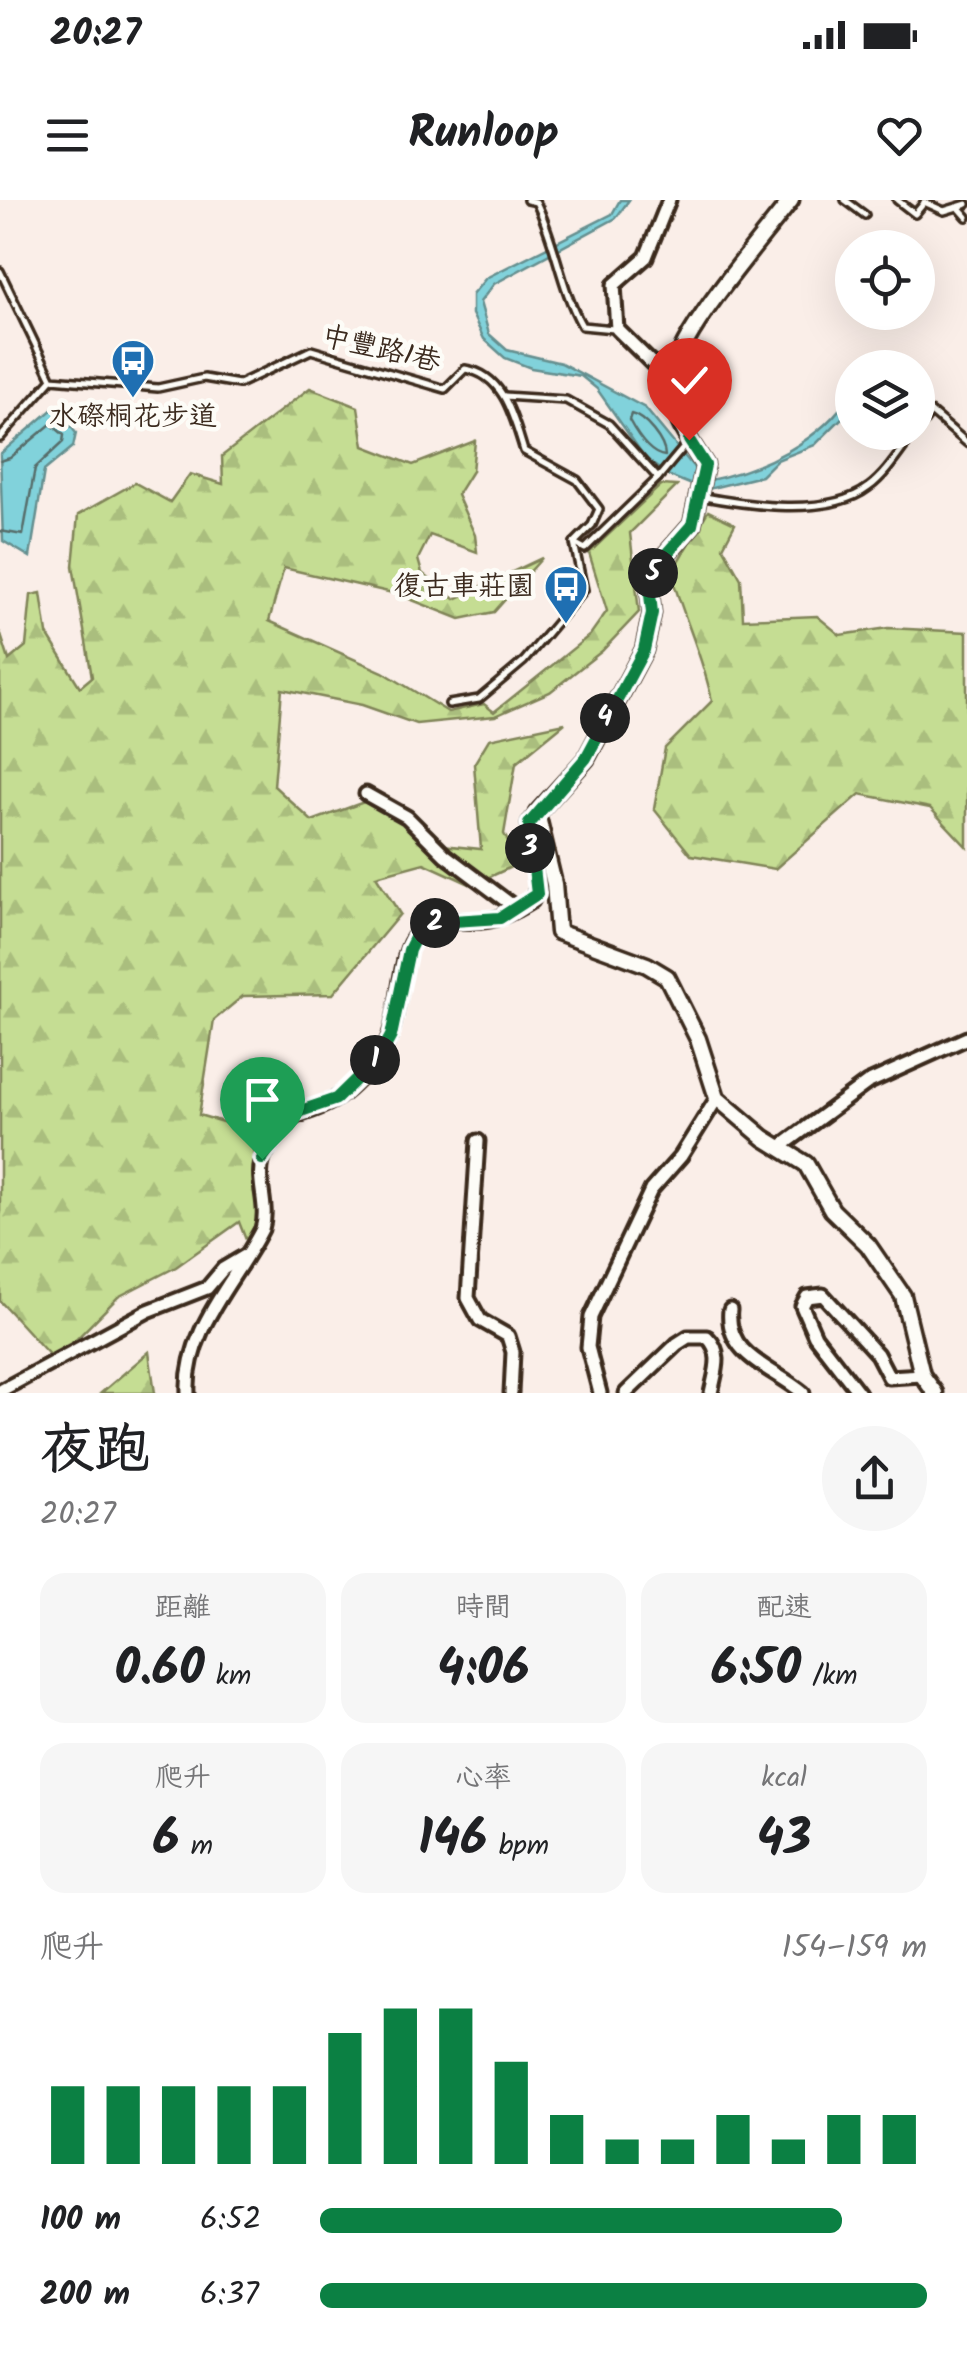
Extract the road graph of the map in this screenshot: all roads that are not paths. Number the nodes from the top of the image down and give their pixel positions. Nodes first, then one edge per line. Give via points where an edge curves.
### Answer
1 (527, 200) edge
2 (668, 200) edge
3 (791, 200) edge
4 (846, 200) edge
5 (897, 200) edge
6 (925, 201) edge
7 (967, 204) edge
8 (960, 209) junction
9 (865, 215) dead end
10 (967, 217) edge
11 (0, 271) edge
12 (616, 329) junction
13 (52, 379) junction
14 (671, 382) junction
15 (504, 396) junction
16 (935, 415) edge
17 (0, 438) edge
18 (689, 440) junction
19 (967, 443) edge
20 (901, 450) edge
21 (658, 478) junction
22 (698, 496) junction
23 (574, 543) junction
24 (449, 704) dead end
25 (366, 794) dead end
26 (537, 813) junction
27 (517, 909) junction
28 (967, 1038) edge
29 (717, 1098) junction
30 (478, 1140) dead end
31 (779, 1148) junction
32 (248, 1254) junction
33 (730, 1310) dead end
34 (922, 1375) junction
35 (0, 1391) edge
36 (188, 1393) edge
37 (511, 1393) edge
38 (600, 1393) edge
39 (626, 1393) edge
40 (711, 1393) edge
41 (802, 1393) edge
42 (860, 1393) edge
43 (935, 1393) edge

1 - 12 lane via 536,202 553,236 567,300 582,326
2 - 12 street via 646,257 614,285
3 - 14 street via 678,351
4 - 9 lane
5 - 6 lane via 914,214
6 - 8 lane via 944,211
7 - 8 lane
8 - 10 lane
11 - 13 lane
12 - 14 street
13 - 15 lane, 中豐路1巷 via 158,388 204,378 240,384 310,350 445,389 466,369 480,371
13 - 17 lane
14 - 18 street via 678,422
15 - 21 lane via 566,400 608,424
15 - 23 lane via 524,451 577,480 599,508
16 - 19 lane
18 - 21 lane
18 - 22 street via 705,465
20 - 22 lane via 872,486 846,501 756,507
21 - 23 lane via 585,549
22 - 26 street via 692,525 655,567 644,650 586,758
23 - 24 lane via 584,590 524,661 479,699
25 - 27 street via 407,816 444,855
26 - 27 street via 528,841 537,894
26 - 29 street via 558,932 667,978 698,1039
27 - 32 street via 487,921 438,922 418,932 380,1056 336,1099 292,1114 262,1159 267,1213
28 - 31 street via 868,1083
29 - 31 street
29 - 38 street via 651,1190 591,1317 588,1347
30 - 37 street via 468,1298 480,1320 508,1336
31 - 34 street via 806,1164 832,1210 868,1245 903,1296
32 - 35 street via 223,1268 207,1288 148,1311
32 - 36 street via 206,1321 191,1360
33 - 41 street via 728,1328 745,1355
34 - 42 street via 889,1377 877,1354 823,1296 807,1296 802,1306 815,1336
34 - 43 street
39 - 40 street via 688,1337 707,1337 718,1357

